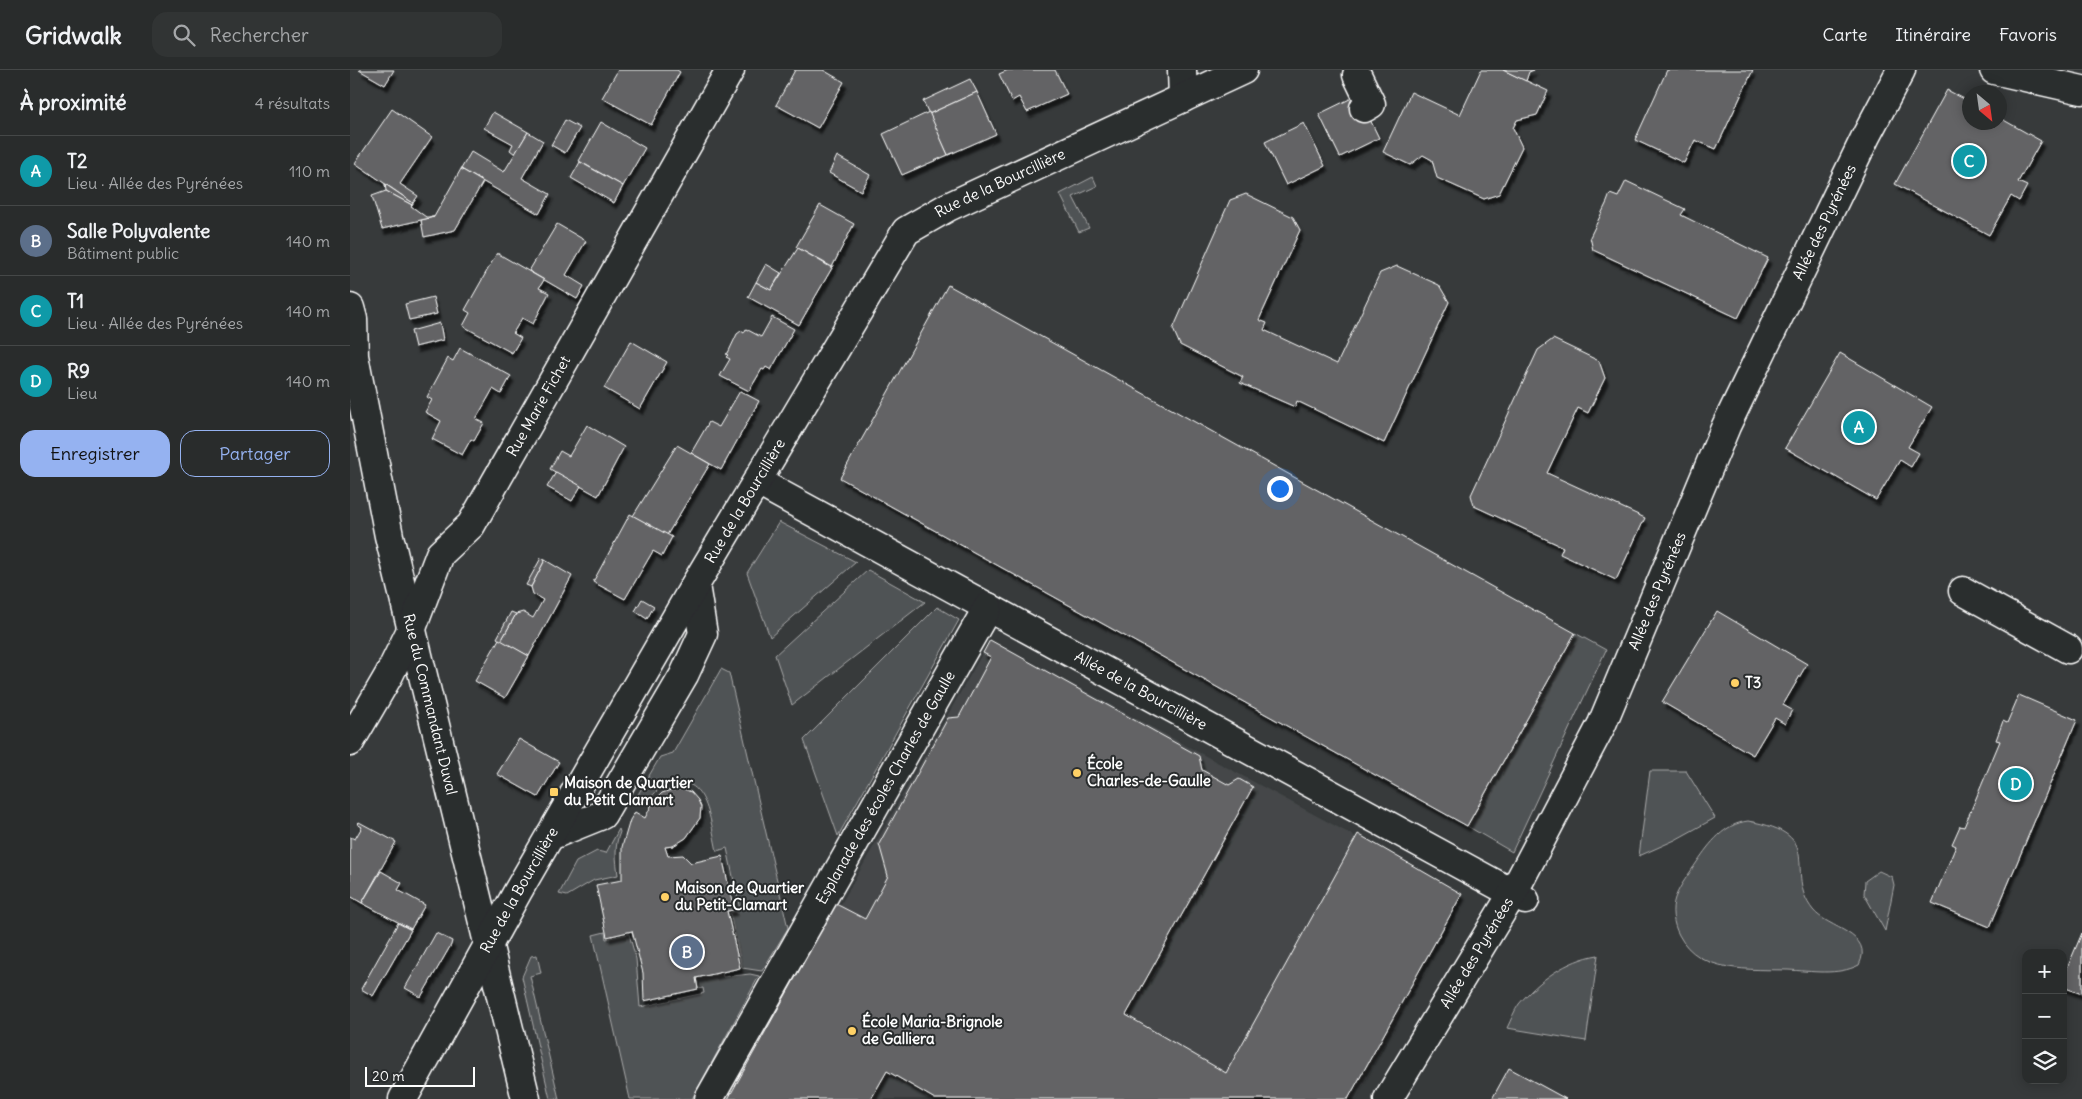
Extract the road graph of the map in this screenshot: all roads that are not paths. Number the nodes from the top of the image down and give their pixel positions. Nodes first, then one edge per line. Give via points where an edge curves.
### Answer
1 (730, 70) edge
2 (1182, 70) edge
3 (1243, 70) edge
4 (1901, 70) edge
5 (1994, 70) edge
6 (1357, 76) dead end
7 (2082, 90) edge
8 (1183, 98) junction
9 (1364, 108) dead end
10 (350, 308) edge
11 (355, 386) edge
12 (758, 482) junction
13 (1963, 591) dead end
14 (988, 607) junction
15 (412, 628) junction
16 (2068, 649) dead end
17 (350, 742) edge
18 (1519, 897) junction
19 (490, 945) junction
20 (403, 1099) edge
21 (526, 1099) edge
22 (709, 1099) edge
23 (1388, 1099) edge

1 - 15 street, Rue Marie Fichet via 471,525 440,554
2 - 8 street
3 - 8 street, Rue de la Bourcillière
4 - 18 street, Allée des Pyrénées via 1726,426 1602,724
5 - 7 street
6 - 9 street via 1371,104
8 - 12 street, Rue de la Bourcillière via 948,207 906,231
10 - 11 street, Rue du Commandant Duval
11 - 15 street, Rue du Commandant Duval
12 - 14 street, Allée de la Bourcillière
12 - 19 street, Rue de la Bourcillière via 695,585
13 - 16 street
14 - 18 street, Allée de la Bourcillière
14 - 22 street, Esplanade des écoles Charles de Gaulle
15 - 17 street, Rue Marie Fichet
15 - 19 street, Rue du Commandant Duval
18 - 23 street, Allée des Pyrénées
19 - 20 street, Rue de la Bourcillière
19 - 21 street, Rue du Commandant Duval

